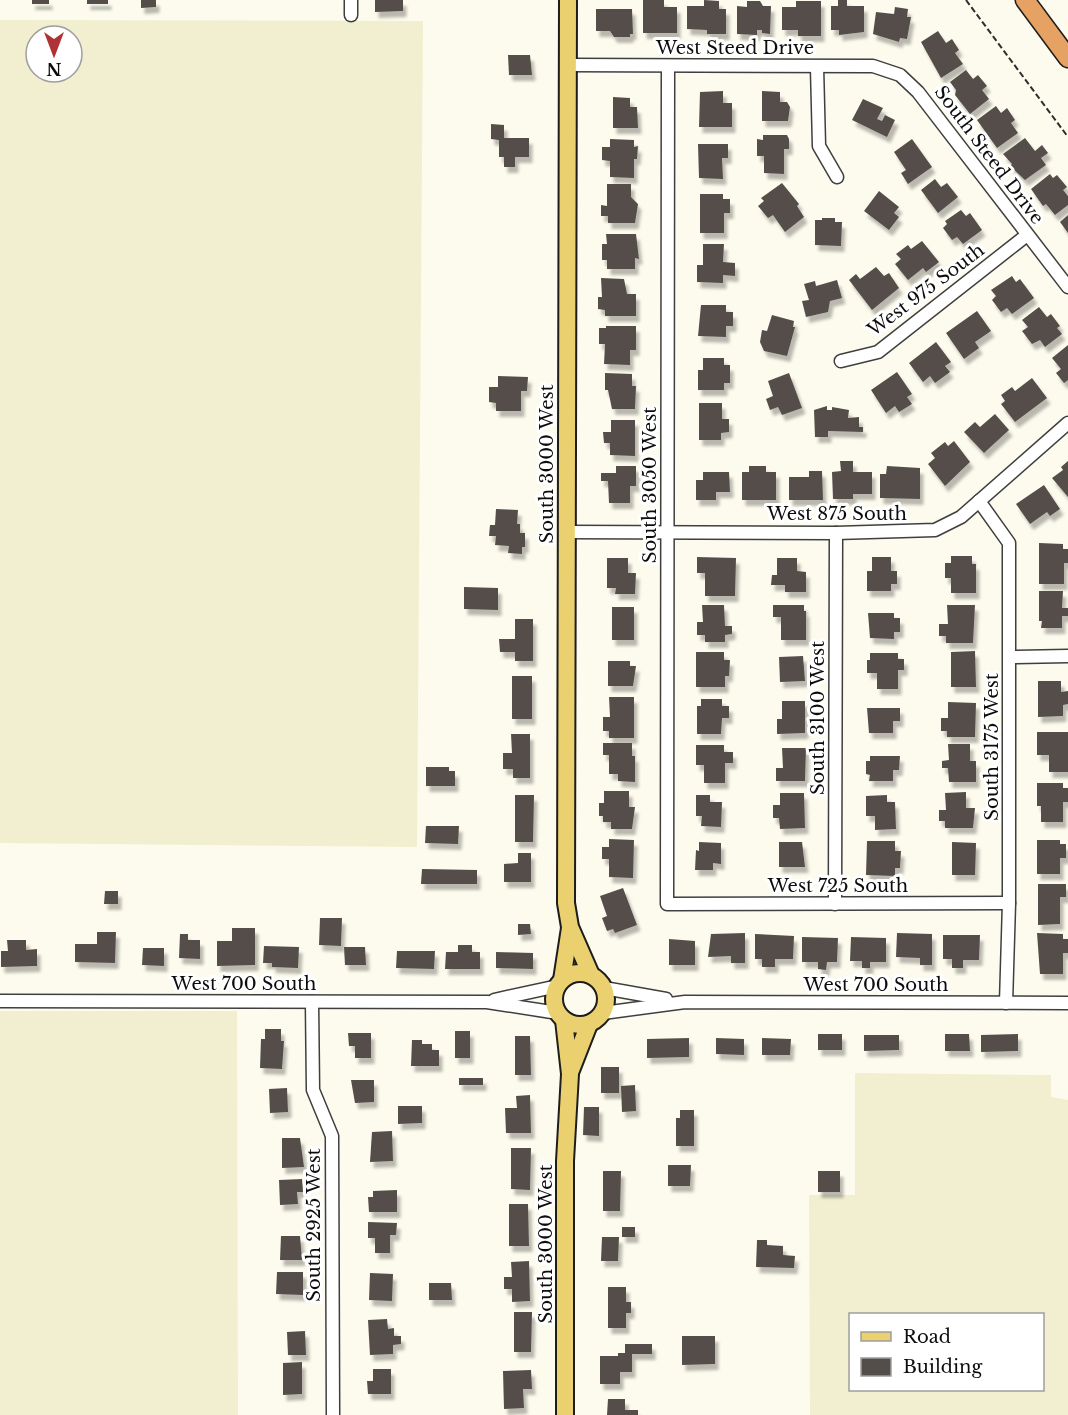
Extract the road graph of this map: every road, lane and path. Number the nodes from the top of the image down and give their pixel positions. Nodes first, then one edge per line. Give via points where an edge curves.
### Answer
1 (351, 0) edge
2 (568, 0) edge
3 (966, 0) edge
4 (1025, 0) edge
5 (351, 15) dead end
6 (1068, 58) edge
7 (568, 65) junction
8 (668, 66) junction
9 (817, 67) junction
10 (900, 75) joint
11 (1068, 137) edge
12 (837, 177) dead end
13 (1027, 235) junction
14 (1068, 287) edge
15 (841, 361) dead end
16 (1068, 423) edge
17 (979, 501) junction
18 (567, 532) junction
19 (668, 532) junction
20 (836, 533) junction
21 (1068, 656) edge
22 (1011, 657) junction
23 (1010, 903) junction
24 (667, 904) joint
25 (835, 904) junction
26 (570, 927) junction
27 (591, 975) junction
28 (560, 983) junction
29 (604, 988) junction
30 (0, 1001) edge
31 (312, 1002) junction
32 (488, 1002) junction
33 (685, 1002) junction
34 (1006, 1003) junction
35 (1068, 1003) edge
36 (603, 1013) junction
37 (561, 1016) junction
38 (589, 1024) junction
39 (570, 1074) junction
40 (333, 1415) edge
41 (565, 1415) edge

1 - 5 street
2 - 7 main road, South 3000 West
3 - 11 path
4 - 6 highway
7 - 8 street, West Steed Drive
7 - 18 main road, South 3000 West
8 - 9 street, West Steed Drive
8 - 19 street, South 3050 West
9 - 10 street, West Steed Drive via 873,66
9 - 12 street via 819,146
10 - 13 street, South Steed Drive via 918,92
13 - 14 street, South Steed Drive
13 - 15 street, West 975 South via 878,352
16 - 17 street, West 875 South
17 - 20 street, West 875 South via 961,517 935,530
17 - 22 street, South 3175 West via 1009,543
18 - 19 street, West 875 South
18 - 26 main road, South 3000 West via 566,896
19 - 20 street, West 875 South
19 - 24 street, South 3050 West
20 - 25 street, South 3100 West
21 - 22 street
22 - 23 street, South 3175 West
23 - 25 street, West 725 South
23 - 34 street, South 3175 West
24 - 25 street, West 725 South
26 - 27 main road, South 3000 West
26 - 28 main road, South 3000 West
27 - 28 main road via 576,973
27 - 29 main road
28 - 32 street, West 700 South
28 - 37 main road via 554,999
29 - 33 street, West 700 South
29 - 36 main road
30 - 31 street, West 700 South
31 - 32 street, West 700 South
31 - 40 street, South 2925 West via 313,1090 332,1136
32 - 37 street, West 700 South
33 - 34 street, West 700 South
33 - 36 street, West 700 South
34 - 35 street, West 700 South
36 - 38 main road
37 - 38 main road via 576,1025
37 - 39 main road, South 3000 West
38 - 39 main road, South 3000 West
39 - 41 main road, South 3000 West via 565,1161

